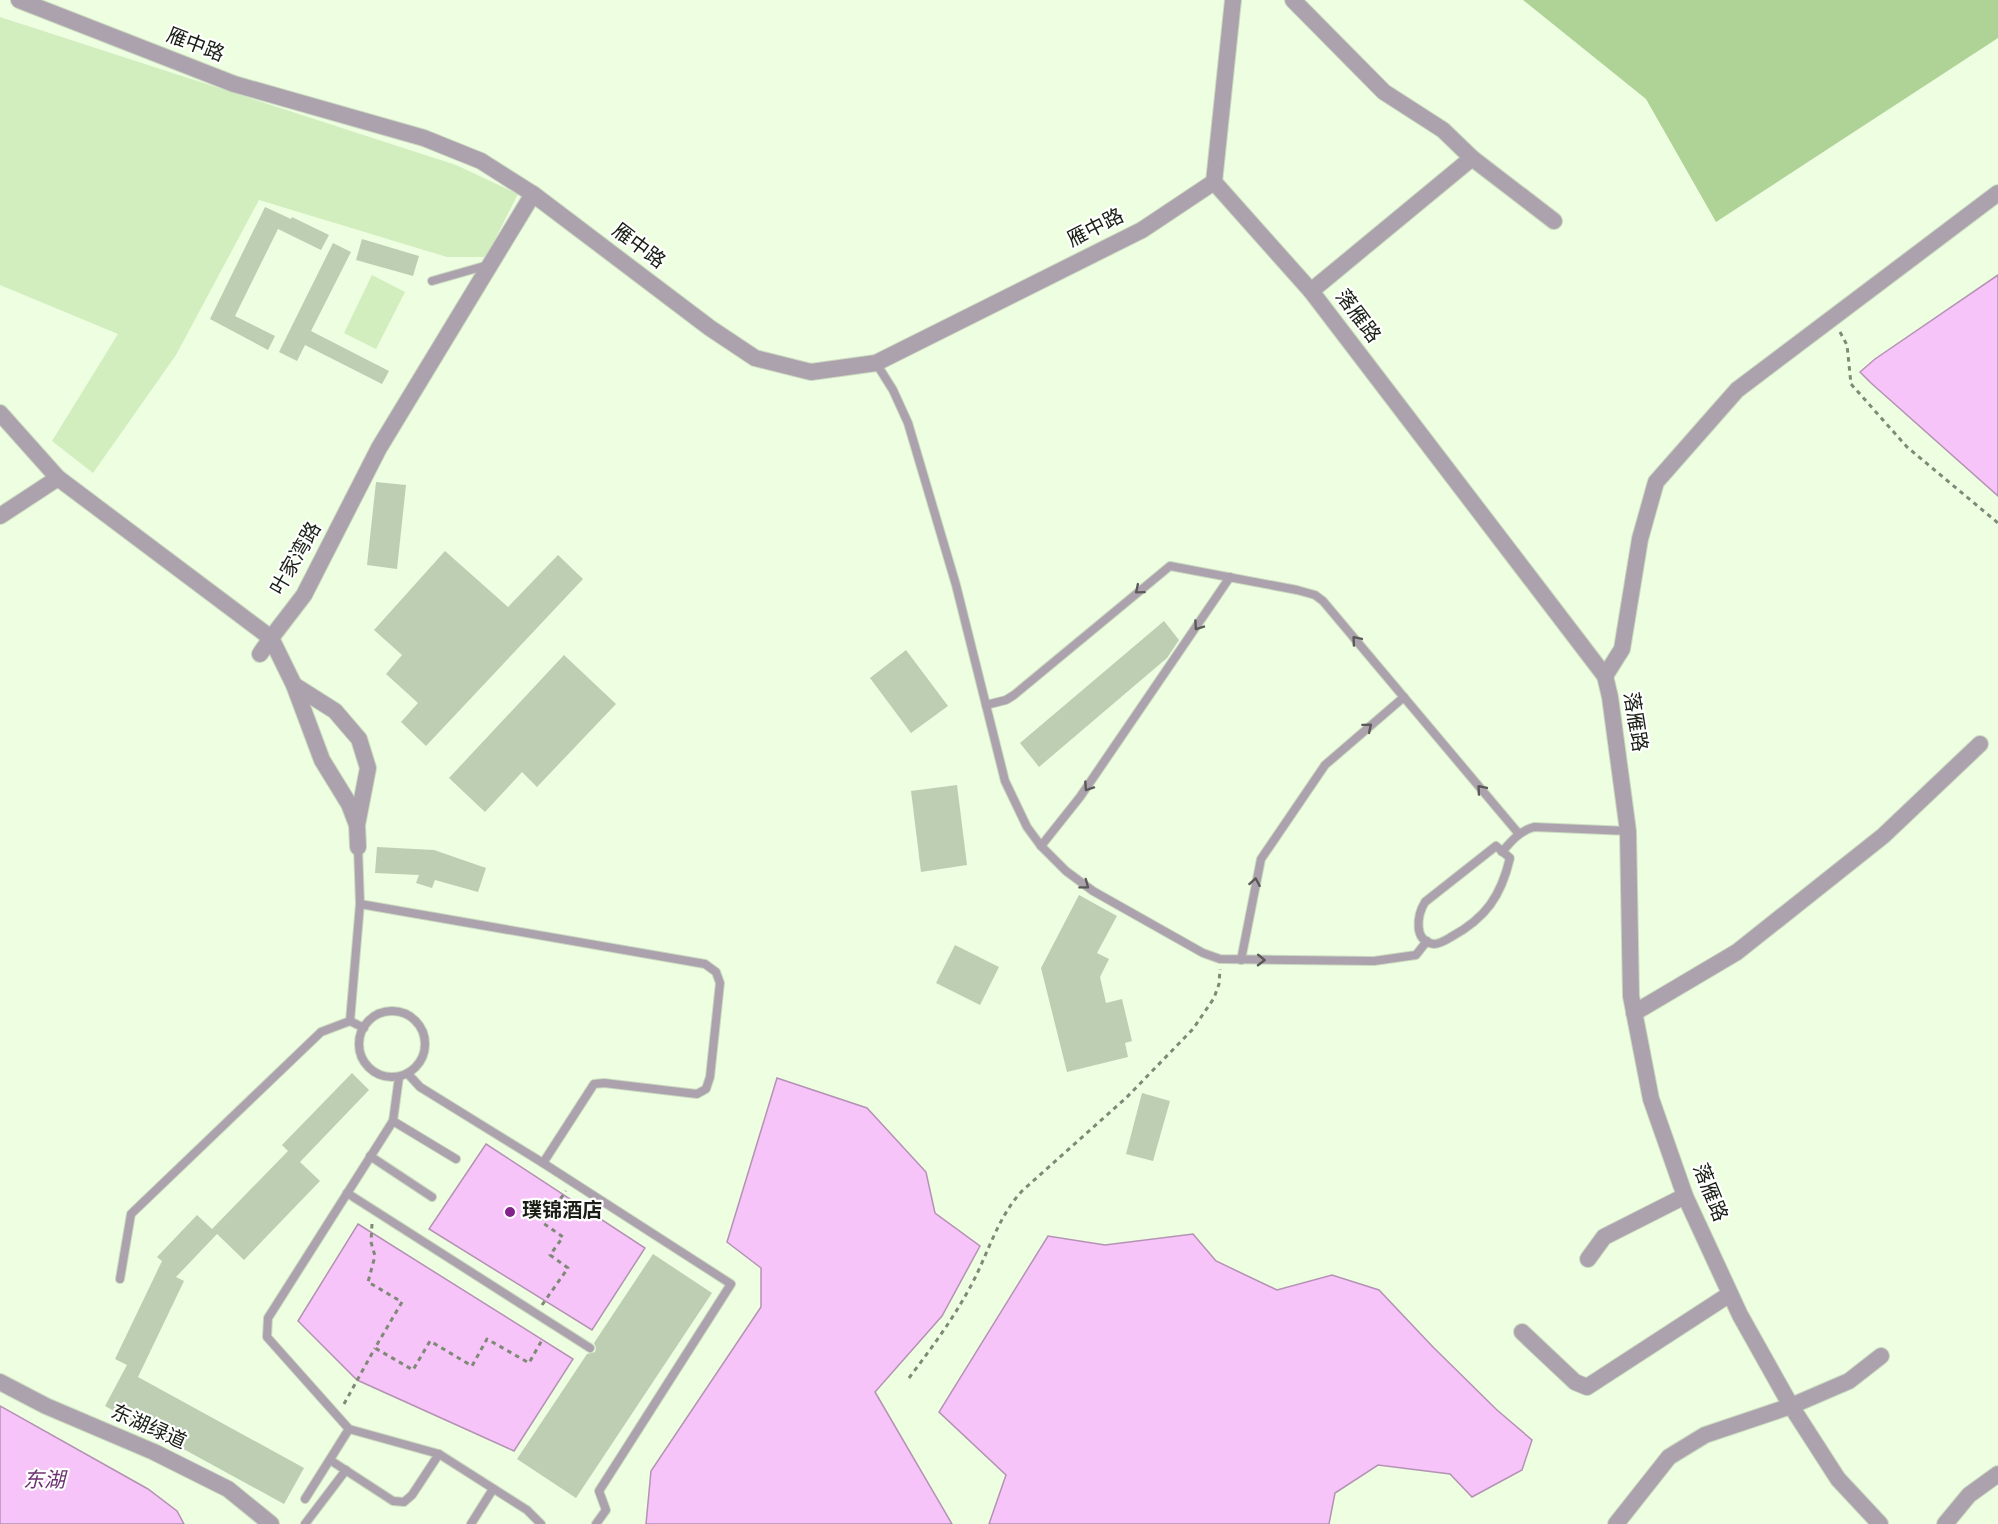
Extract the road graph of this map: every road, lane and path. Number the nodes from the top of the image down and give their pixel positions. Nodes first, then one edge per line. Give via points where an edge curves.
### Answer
1 (19, 0) edge
2 (1233, 0) edge
3 (1293, 0) edge
4 (1472, 158) junction
5 (1214, 182) junction
6 (1998, 193) edge
7 (533, 194) junction
8 (1554, 222) dead end
9 (491, 264) junction
10 (432, 280) dead end
11 (1311, 291) junction
12 (1832, 318) junction
13 (876, 363) junction
14 (0, 413) edge
15 (58, 478) junction
16 (0, 516) edge
17 (1998, 523) edge
18 (1230, 577) junction
19 (271, 638) junction
20 (260, 654) dead end
21 (1605, 676) junction
22 (294, 685) junction
23 (1404, 697) junction
24 (986, 705) junction
25 (1980, 744) dead end
26 (357, 825) junction
27 (1628, 831) junction
28 (1519, 834) junction
29 (1041, 846) junction
30 (358, 847) joint
31 (1502, 852) junction
32 (360, 904) junction
33 (1427, 941) junction
34 (1220, 958) junction
35 (1241, 960) junction
36 (1634, 1013) junction
37 (350, 1021) junction
38 (363, 1028) junction
39 (408, 1074) junction
40 (399, 1077) junction
41 (393, 1120) junction
42 (370, 1156) junction
43 (456, 1159) dead end
44 (543, 1163) junction
45 (572, 1182) junction
46 (347, 1193) junction
47 (1685, 1196) junction
48 (432, 1197) dead end
49 (373, 1210) junction
50 (1588, 1259) dead end
51 (120, 1279) dead end
52 (1730, 1294) junction
53 (536, 1313) junction
54 (1522, 1332) dead end
55 (542, 1340) dead end
56 (375, 1348) junction
57 (590, 1348) dead end
58 (1881, 1356) dead end
59 (909, 1378) dead end
60 (0, 1382) edge
61 (1791, 1406) junction
62 (337, 1416) junction
63 (349, 1429) junction
64 (439, 1454) junction
65 (330, 1460) junction
66 (346, 1470) junction
67 (1998, 1474) edge
68 (493, 1488) junction
69 (305, 1499) dead end
70 (271, 1524) edge
71 (305, 1524) edge
72 (471, 1524) edge
73 (541, 1524) edge
74 (596, 1524) edge
75 (1616, 1524) edge
76 (1880, 1524) edge
77 (1946, 1524) edge

1 - 7 street, 雁中路 via 234,84 424,138 481,161
2 - 5 street
3 - 4 street via 1384,92 1443,130
4 - 8 street
4 - 11 street
5 - 11 street, 落雁路
5 - 13 street, 雁中路 via 1142,230
6 - 12 street
7 - 9 street, 叶家湾路
7 - 13 street, 雁中路 via 755,358 811,372
9 - 10 lane
9 - 19 street, 叶家湾路 via 379,448 304,595
11 - 21 street, 落雁路
12 - 17 path via 1847,345 1851,384 1907,447
12 - 21 street via 1737,390 1656,482 1640,539 1622,649
13 - 24 lane via 908,423 956,585
14 - 15 street
15 - 16 street
15 - 19 street
23 -> 18 lane via 1315,595
18 -> 24 lane via 1170,566 1014,695
18 -> 29 lane via 1080,797
19 - 20 street, 叶家湾路
19 - 22 street
21 - 27 street, 落雁路
22 - 26 street via 322,760
22 - 26 street via 335,711 359,739 368,768
28 -> 23 lane
35 -> 23 lane via 1261,859 1324,765
24 - 29 lane via 1005,781 1027,827
25 - 36 street via 1883,836 1737,952
26 - 30 street
27 - 28 lane via 1534,827
27 - 36 street, 落雁路
28 - 31 lane
29 -> 34 lane via 1093,891 1203,953
30 - 32 lane
31 - 33 lane via 1510,858 1505,877 1487,909 1461,932 1441,943
31 - 33 lane via 1496,846 1425,902 1418,931
32 - 37 lane
32 - 44 lane via 705,964 716,972 720,983 706,1089 697,1094 594,1084
35 -> 33 lane via 1386,961 1413,957
34 - 35 lane
34 - 59 path via 1214,998 1193,1029 1126,1098 1008,1206 969,1291
36 - 47 street, 落雁路 via 1652,1099
37 - 38 lane
37 - 51 lane via 321,1032 131,1214
38 - 39 lane via 386,1011 413,1018 424,1033 425,1052 416,1069
38 - 40 lane via 359,1046 365,1064 380,1076
39 - 40 lane
39 - 44 lane via 420,1087
40 - 41 lane
41 - 42 lane
41 - 43 lane
42 - 46 lane
42 - 48 lane
44 - 45 lane
45 - 53 path via 543,1223 562,1237 550,1255 568,1268
45 - 74 lane via 731,1284 599,1491 606,1510
46 - 49 lane
46 - 62 lane via 268,1318 267,1337
47 - 50 street via 1604,1237
47 - 52 street, 落雁路
49 - 53 lane
49 - 56 path via 371,1242 375,1256 368,1282 402,1302
52 - 54 street via 1587,1387 1575,1382
52 - 61 street, 落雁路
53 - 57 lane
55 - 56 path via 529,1363 488,1339 472,1366 429,1341 413,1370
56 - 62 path
58 - 61 street via 1849,1381
60 - 70 street, 东湖绿道 via 228,1489
61 - 75 street via 1705,1435 1669,1457
61 - 76 street, 落雁路 via 1838,1479
62 - 63 lane
63 - 64 lane
63 - 65 lane
64 - 66 lane via 404,1502 393,1501
64 - 68 lane
65 - 66 lane
65 - 69 lane
66 - 71 lane
67 - 77 street via 1969,1495
68 - 72 lane
68 - 73 lane

